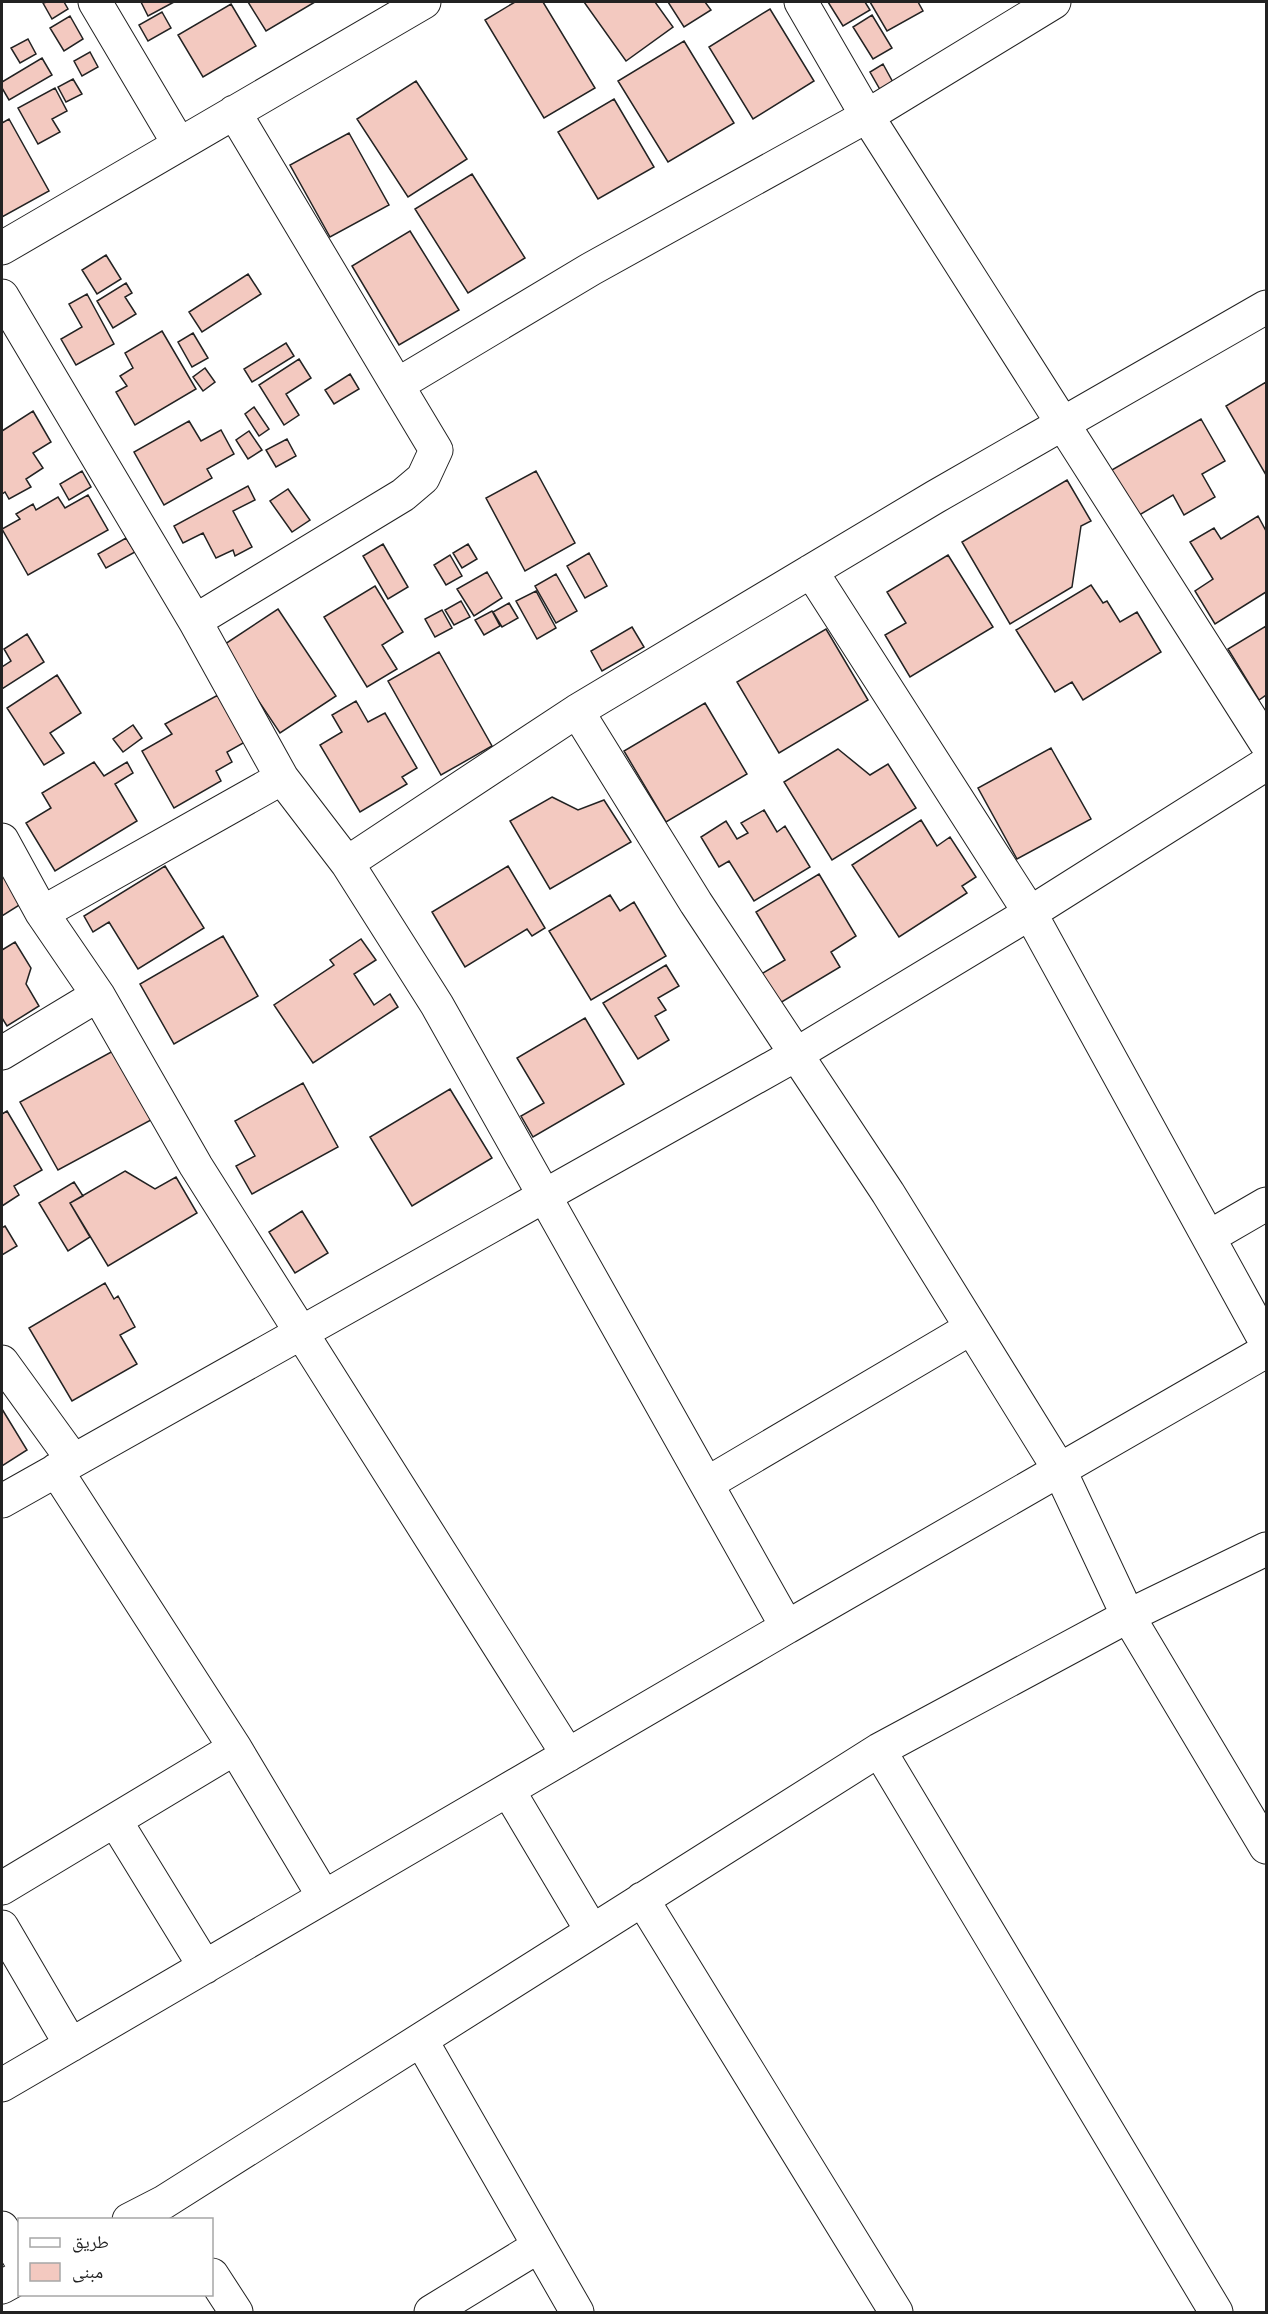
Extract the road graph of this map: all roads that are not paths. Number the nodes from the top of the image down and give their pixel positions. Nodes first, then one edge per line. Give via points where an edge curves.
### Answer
1 (95, 2) edge
2 (801, 2) edge
3 (1054, 2) edge
4 (404, 7) edge
5 (234, 112) junction
6 (867, 116) junction
7 (179, 144) junction
8 (2, 248) edge
9 (2, 296) edge
10 (1266, 307) edge
11 (397, 385) junction
12 (1062, 423) junction
13 (812, 571) junction
14 (195, 621) junction
15 (577, 711) junction
16 (1266, 742) edge
17 (1266, 764) edge
18 (282, 778) junction
19 (2, 840) edge
20 (347, 863) junction
21 (42, 913) junction
22 (1030, 913) junction
23 (98, 995) junction
24 (2, 1053) edge
25 (795, 1055) junction
26 (546, 1195) junction
27 (1266, 1204) edge
28 (1209, 1237) junction
29 (971, 1328) junction
30 (300, 1331) junction
31 (1266, 1342) edge
32 (1266, 1351) edge
33 (2, 1362) edge
34 (65, 1465) junction
35 (1059, 1469) junction
36 (708, 1483) junction
37 (2, 1501) edge
38 (1266, 1549) edge
39 (1128, 1616) junction
40 (787, 1627) junction
41 (235, 1748) junction
42 (879, 1750) junction
43 (568, 1755) junction
44 (508, 1790) junction
45 (116, 1821) junction
46 (1266, 1847) edge
47 (2, 1888) edge
48 (324, 1897) junction
49 (642, 1899) junction
50 (2, 1927) edge
51 (592, 1931) junction
52 (205, 1967) junction
53 (421, 2040) junction
54 (71, 2045) junction
55 (2, 2085) edge
56 (169, 2211) edge
57 (138, 2218) edge
58 (2, 2228) edge
59 (539, 2246) junction
60 (18, 2256) edge
61 (213, 2277) edge
62 (18, 2278) edge
63 (2, 2287) edge
64 (236, 2313) edge
65 (431, 2313) edge
66 (577, 2313) edge
67 (896, 2313) edge
68 (1216, 2313) edge

1 - 7 street
2 - 6 street
3 - 6 street
4 - 5 street
5 - 7 street
5 - 11 street
6 - 11 street via 591,269
6 - 12 street
7 - 8 street
9 - 14 street
10 - 12 street
11 - 14 street via 436,450 423,478 403,495
12 - 13 street
12 - 16 street
13 - 15 street
13 - 22 street
14 - 18 street
15 - 20 street
15 - 25 street
17 - 22 street
18 - 20 street
18 - 21 street
19 - 21 street
20 - 26 street via 438,1005
21 - 23 street
22 - 25 street
22 - 28 street
23 - 24 street
23 - 30 street via 196,1166
25 - 26 street
25 - 29 street via 888,1193
26 - 30 street
26 - 36 street
27 - 28 street
28 - 31 street
29 - 35 street
29 - 36 street
30 - 34 street
30 - 43 street
32 - 35 street
33 - 34 street
34 - 37 street
34 - 41 street
35 - 39 street
35 - 40 street
36 - 40 street
38 - 39 street
39 - 42 street
39 - 46 street
40 - 43 street
41 - 45 street
41 - 48 street
42 - 49 street
42 - 68 street
43 - 44 street
44 - 48 street
44 - 51 street
45 - 47 street
45 - 52 street
48 - 52 street
49 - 51 street
49 - 67 street
50 - 54 street
51 - 53 street
52 - 54 street
53 - 56 street
53 - 59 street
54 - 55 street
56 - 57 street
58 - 60 street
59 - 65 street
59 - 66 street
61 - 64 street
62 - 63 street

